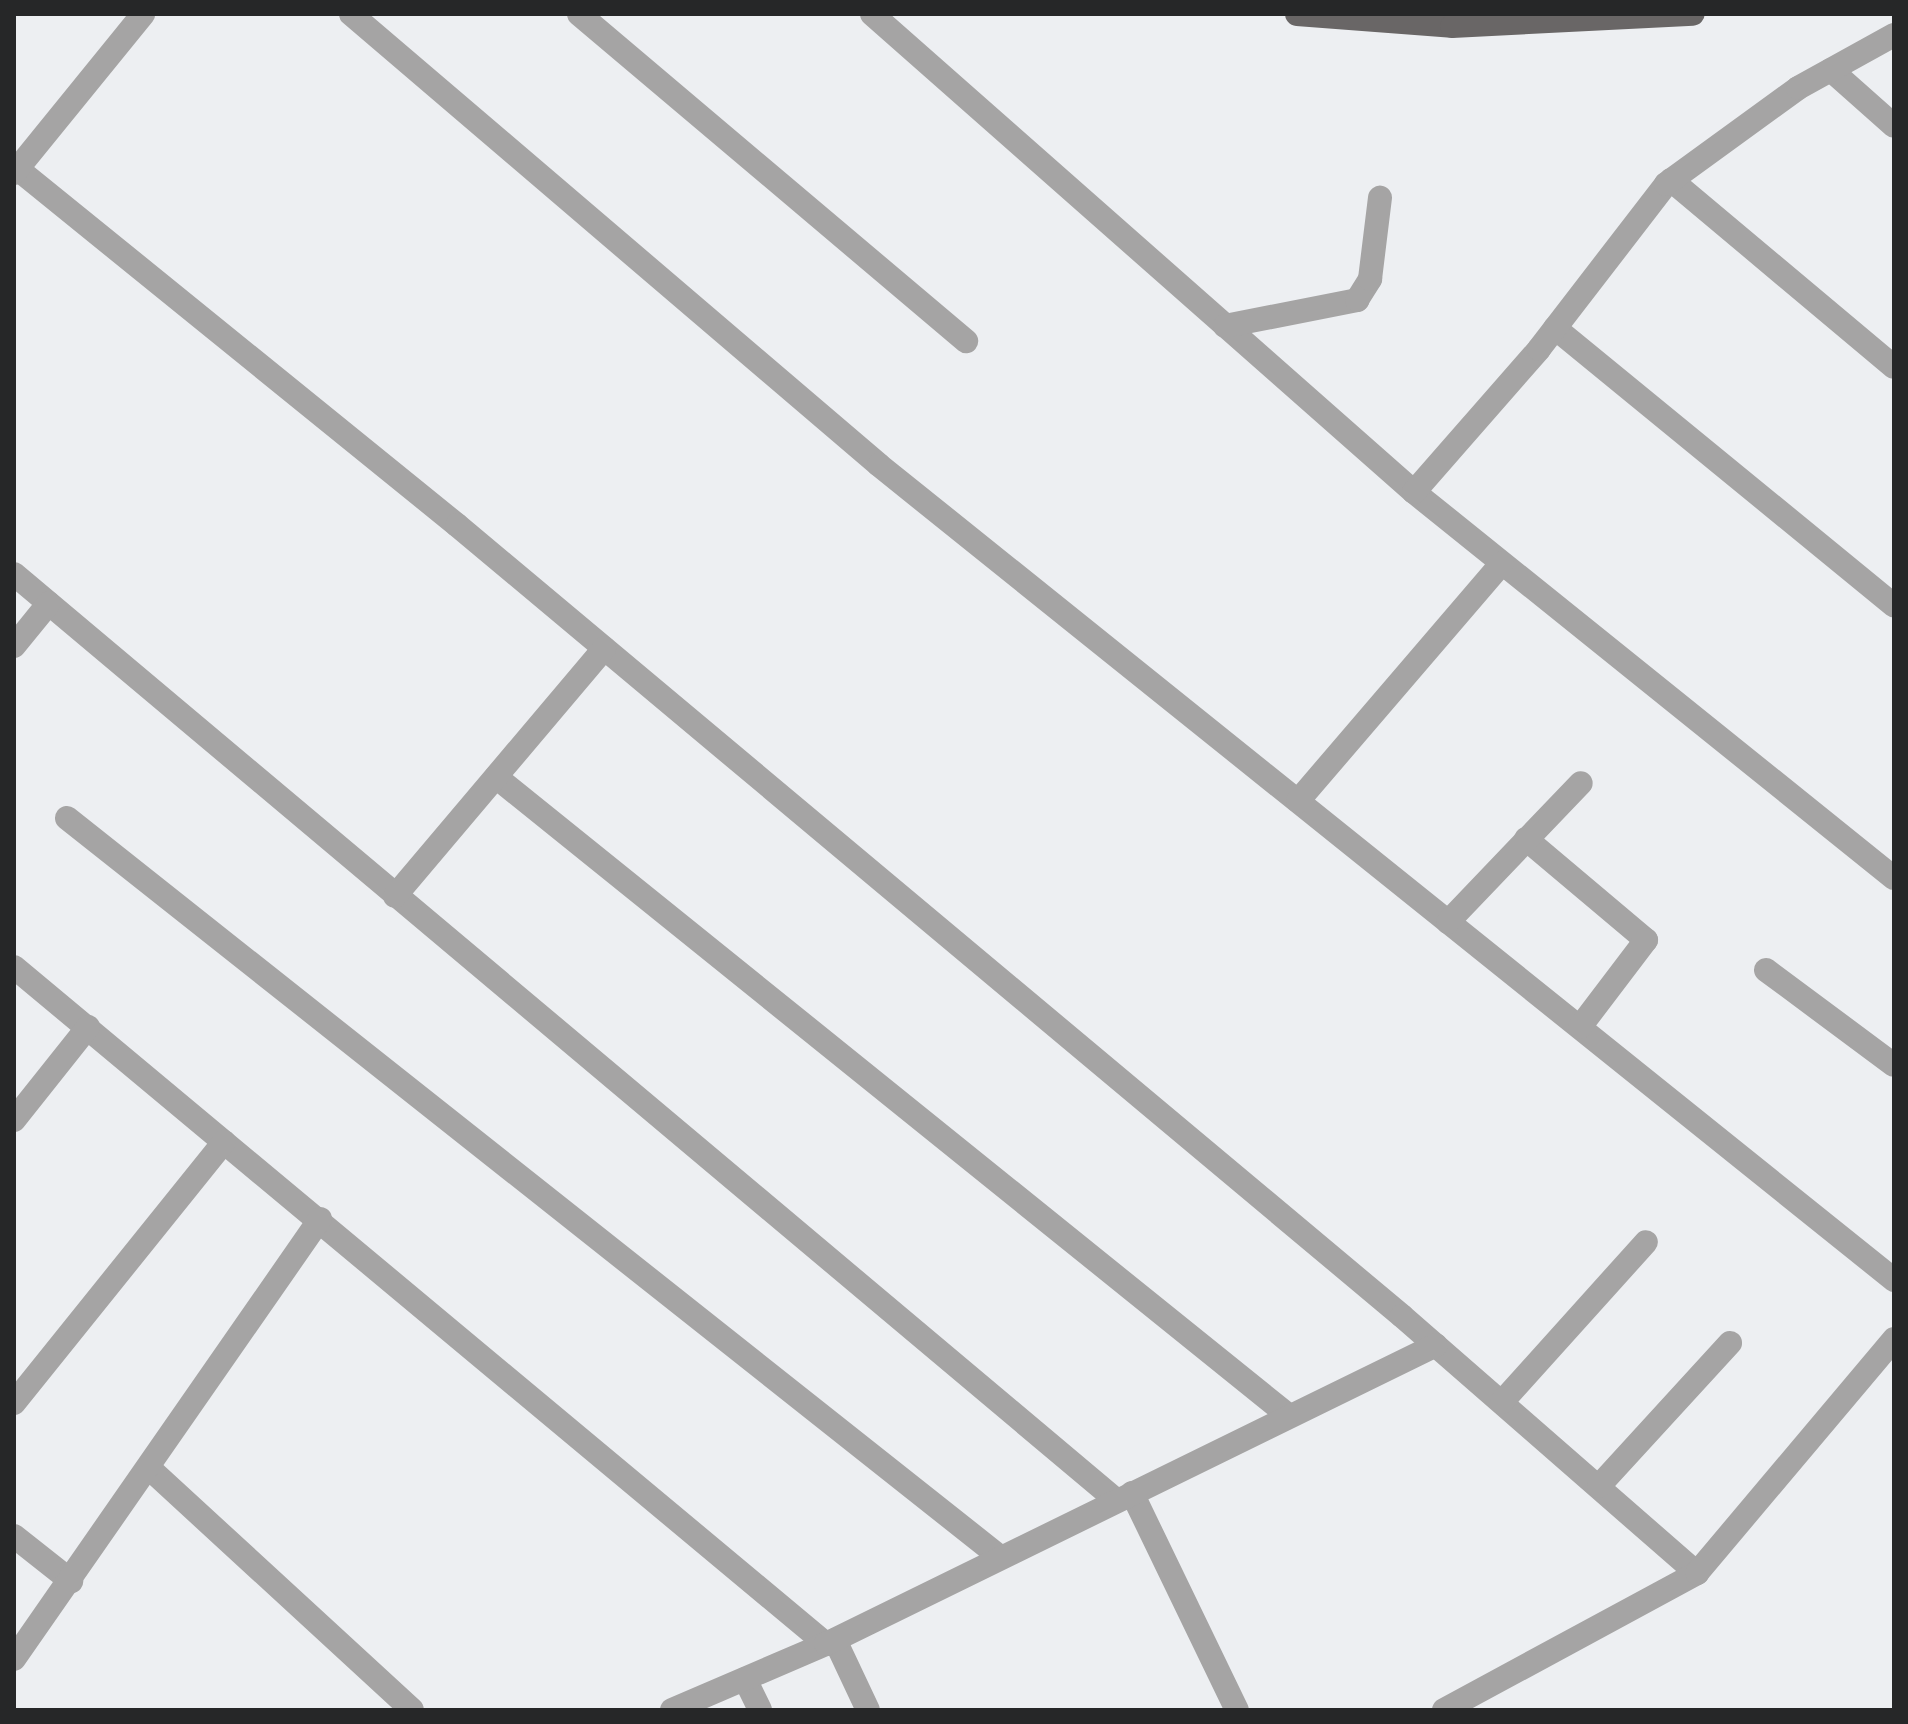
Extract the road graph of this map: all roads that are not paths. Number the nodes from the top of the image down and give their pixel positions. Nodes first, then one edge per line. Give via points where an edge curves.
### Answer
1 (143, 14) edge
2 (351, 14) edge
3 (579, 14) edge
4 (872, 14) edge
5 (1297, 14) edge
6 (1693, 14) edge
7 (1894, 35) edge
8 (1831, 70) junction
9 (1894, 126) edge
10 (15, 169) edge
11 (1671, 180) junction
12 (1380, 198) dead end
13 (1225, 326) junction
14 (1555, 328) junction
15 (966, 341) dead end
16 (1894, 367) edge
17 (1414, 492) junction
18 (1502, 563) junction
19 (14, 574) edge
20 (49, 603) junction
21 (1894, 605) edge
22 (14, 646) edge
23 (604, 649) junction
24 (496, 777) junction
25 (1581, 783) dead end
26 (1298, 801) junction
27 (67, 818) dead end
28 (1526, 839) junction
29 (1894, 878) edge
30 (395, 896) junction
31 (1448, 922) junction
32 (14, 967) edge
33 (1766, 970) dead end
34 (88, 1027) junction
35 (1580, 1027) junction
36 (1894, 1065) edge
37 (14, 1120) edge
38 (224, 1142) junction
39 (320, 1219) junction
40 (1646, 1242) dead end
41 (1894, 1280) edge
42 (1894, 1339) edge
43 (1730, 1343) dead end
44 (1436, 1345) junction
45 (1502, 1402) junction
46 (14, 1403) edge
47 (1289, 1416) junction
48 (149, 1468) junction
49 (1599, 1486) junction
50 (1123, 1496) junction
51 (14, 1536) edge
52 (1000, 1557) junction
53 (1697, 1573) junction
54 (71, 1581) junction
55 (831, 1642) junction
56 (14, 1659) edge
57 (745, 1679) junction
58 (412, 1710) edge
59 (672, 1710) edge
60 (760, 1710) edge
61 (868, 1710) edge
62 (1237, 1710) edge
63 (1444, 1710) edge

1 - 10 street
2 - 26 street via 879,465
3 - 15 street
4 - 13 street
5 - 6 main road via 1452,26
7 - 8 street
8 - 9 street
8 - 11 street
10 - 23 street
11 - 14 street
11 - 16 street
12 - 13 street via 1370,279 1357,300
13 - 17 street
14 - 17 street
14 - 21 street
17 - 18 street
18 - 26 street
18 - 29 street
19 - 20 street
20 - 22 street
20 - 30 street
23 - 24 street
23 - 44 street
24 - 30 street
24 - 47 street
25 - 28 street
26 - 31 street
27 - 52 street
28 - 31 street
28 - 35 street via 1646,940
30 - 50 street
31 - 35 street
32 - 34 street
33 - 36 street
34 - 37 street
34 - 38 street
35 - 41 street
38 - 39 street
38 - 46 street
39 - 48 street
39 - 55 street
40 - 45 street
42 - 53 street
43 - 49 street
44 - 45 street
44 - 47 street
45 - 49 street
47 - 50 street
48 - 54 street
48 - 58 street
49 - 53 street
50 - 52 street
50 - 62 street
51 - 54 street
52 - 55 street
53 - 63 street
54 - 56 street
55 - 57 street
55 - 61 street
57 - 59 street
57 - 60 street

